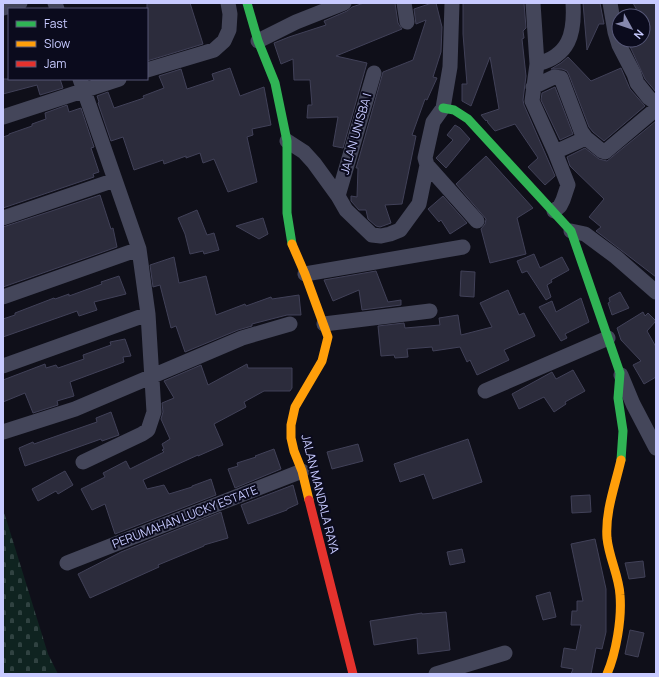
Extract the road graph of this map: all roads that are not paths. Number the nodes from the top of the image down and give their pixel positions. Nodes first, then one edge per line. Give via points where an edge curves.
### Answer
1 (20, 3) edge
2 (228, 3) edge
3 (247, 3) edge
4 (344, 3) edge
5 (404, 3) edge
6 (452, 3) edge
7 (533, 3) edge
8 (573, 3) edge
9 (610, 3) edge
10 (3, 8) edge
11 (407, 22) dead end
12 (258, 41) junction
13 (537, 64) junction
14 (148, 70) edge
15 (374, 73) dead end
16 (112, 80) edge
17 (82, 84) edge
18 (533, 87) junction
19 (656, 104) edge
20 (443, 108) junction
21 (656, 109) edge
22 (4, 115) edge
23 (586, 138) junction
24 (287, 141) junction
25 (556, 152) junction
26 (427, 165) junction
27 (115, 180) junction
28 (338, 196) junction
29 (554, 211) junction
30 (3, 218) edge
31 (477, 221) dead end
32 (571, 230) junction
33 (463, 247) dead end
34 (139, 249) junction
35 (305, 274) junction
36 (656, 292) edge
37 (3, 297) edge
38 (430, 311) dead end
39 (148, 314) junction
40 (290, 324) dead end
41 (324, 324) junction
42 (608, 338) junction
43 (3, 366) edge
44 (620, 373) junction
45 (152, 376) junction
46 (485, 390) dead end
47 (3, 432) edge
48 (656, 448) edge
49 (82, 462) dead end
50 (302, 472) junction
51 (67, 563) dead end
52 (505, 653) dead end
53 (352, 674) edge
54 (436, 674) edge
55 (606, 674) edge

1 - 10 street
2 - 14 street via 229,30 224,41 214,50
3 - 12 street, JALAN MANDALA RAYA
4 - 12 street via 296,22
5 - 11 street
6 - 20 street via 450,67
7 - 13 street
8 - 13 street via 568,42 559,54
9 - 19 street via 615,32 637,84
12 - 24 street, JALAN MANDALA RAYA via 275,83
13 - 18 street
15 - 28 street, JALAN UNISBA I
16 - 17 street
17 - 22 street
17 - 27 street
18 - 23 street via 554,77 561,78 581,132
18 - 25 street via 532,101
20 - 26 street via 433,122 425,158
20 - 29 street via 454,110 468,119
21 - 23 street via 605,152
23 - 25 street
24 - 28 street via 304,152
24 - 35 street, JALAN MANDALA RAYA via 288,213 292,244
25 - 29 street via 568,185 560,206
26 - 28 street via 419,204 400,230 390,234 372,235 346,210
26 - 31 street
27 - 30 street
27 - 34 street
29 - 32 street
32 - 36 street via 585,234
32 - 42 street
33 - 35 street
34 - 37 street
34 - 39 street
35 - 41 street, JALAN MANDALA RAYA
38 - 41 street
39 - 43 street
39 - 45 street
40 - 45 street via 242,338
41 - 50 street, JALAN MANDALA RAYA via 328,337 320,367 295,407 291,425 294,451
42 - 44 street
42 - 46 street
44 - 48 street
44 - 55 street via 618,398 623,431 622,457 607,515 608,539 620,595 618,634
45 - 47 street via 75,409
45 - 49 street via 154,412 148,430
50 - 51 street, PERUMAHAN LUCKY ESTATE
50 - 53 street, JALAN MANDALA RAYA
52 - 54 street

